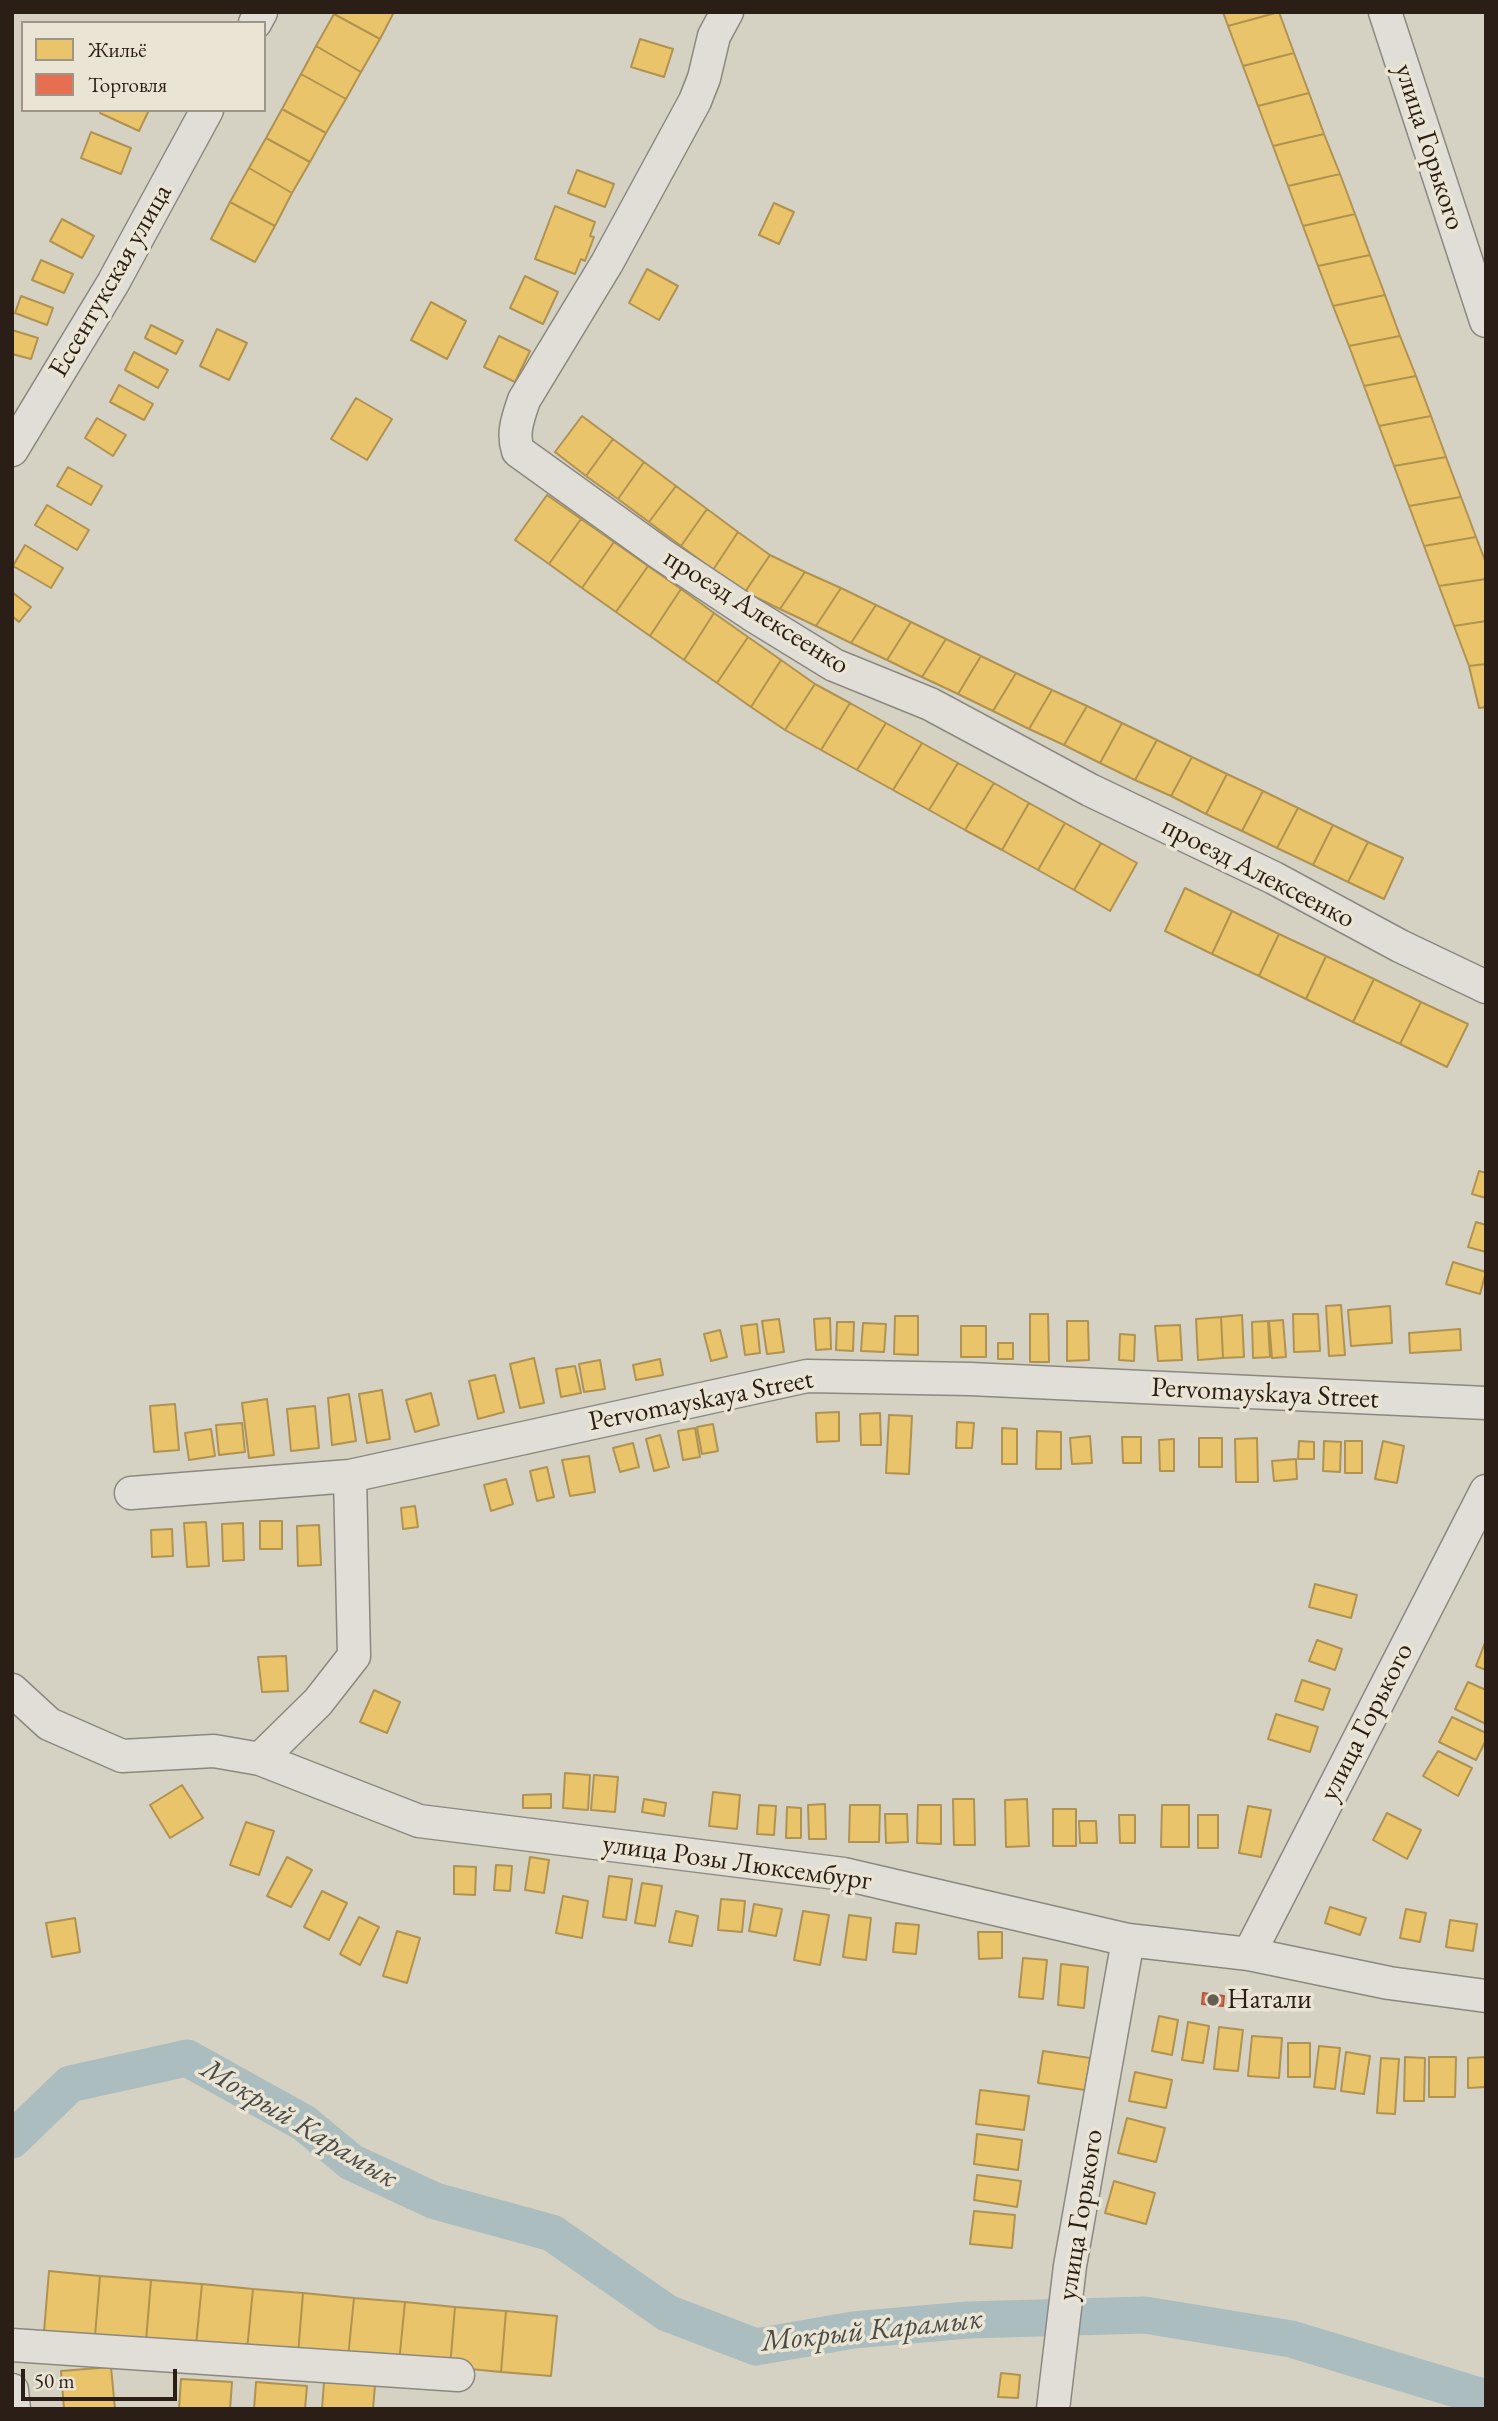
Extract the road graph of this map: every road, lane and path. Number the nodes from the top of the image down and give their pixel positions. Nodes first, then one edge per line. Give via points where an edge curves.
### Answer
1 (727, 12) edge
2 (1385, 12) edge
3 (206, 112) edge
4 (1486, 321) edge
5 (12, 450) edge
6 (1486, 987) edge
7 (1486, 1403) edge
8 (350, 1476) junction
9 (1486, 1491) edge
10 (131, 1493) dead end
11 (12, 1690) edge
12 (260, 1759) junction
13 (1128, 1940) junction
14 (1249, 1954) junction
15 (1486, 1996) edge
16 (12, 2345) edge
17 (458, 2375) dead end
18 (12, 2389) edge
19 (14, 2409) edge
20 (1053, 2409) edge

1 - 6 street, проезд Алексеенко via 714,36 695,101 607,263 524,400 514,439 518,451 661,554 834,665 930,704 1090,790
2 - 4 street, улица Горького
3 - 5 street, Ессентукская улица via 113,283
7 - 8 street, Pervomayskaya Street via 807,1376
8 - 10 street, Pervomayskaya Street
8 - 12 street via 354,1656 318,1702
9 - 14 street, улица Горького
11 - 12 street, улица Розы Люксембург via 49,1724 122,1756 214,1751
12 - 13 street, улица Розы Люксембург via 419,1821 844,1874
13 - 14 street, улица Розы Люксембург
13 - 20 street, улица Горького via 1070,2266
14 - 15 street, улица Розы Люксембург via 1390,1983
16 - 17 street
18 - 19 street

